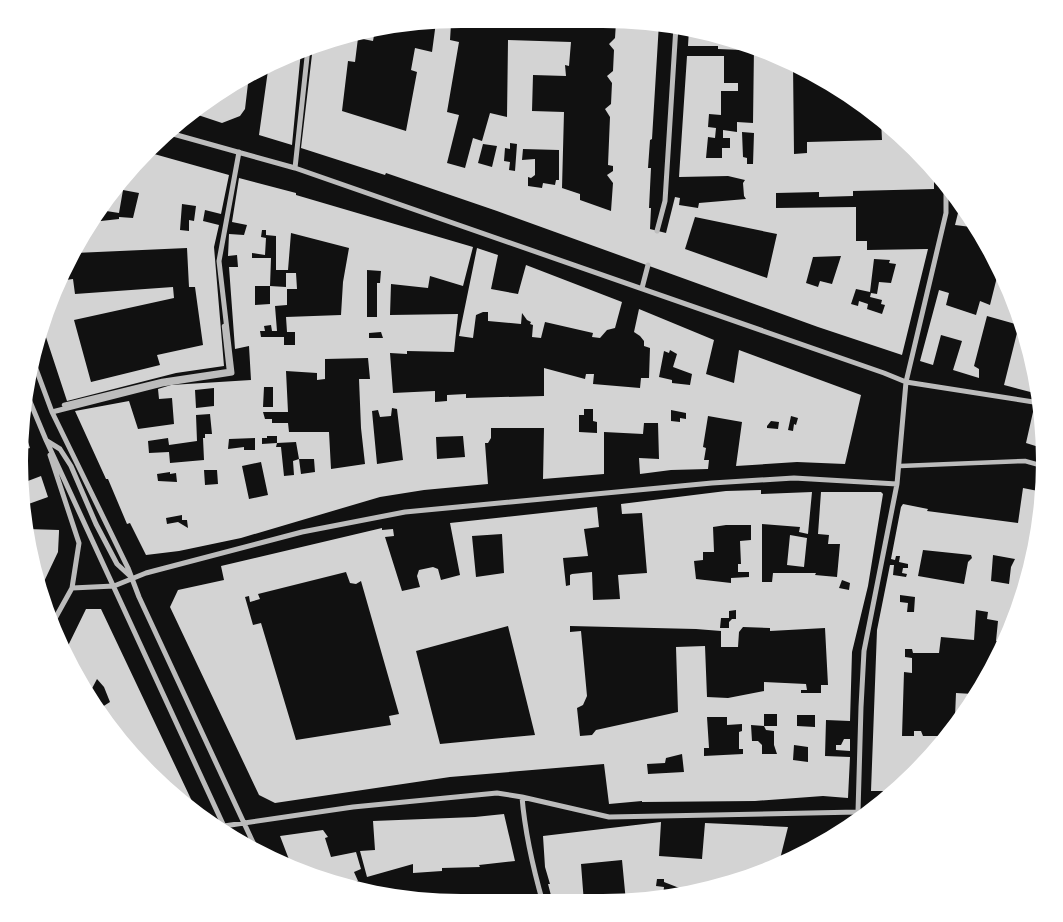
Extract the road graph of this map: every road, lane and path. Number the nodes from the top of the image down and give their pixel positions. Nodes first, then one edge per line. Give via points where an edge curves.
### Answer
1 (676, 34) edge
2 (307, 56) edge
3 (176, 135) edge
4 (240, 152) junction
5 (295, 168) junction
6 (233, 172) dead end
7 (946, 197) edge
8 (657, 231) dead end
9 (648, 265) dead end
10 (642, 288) junction
11 (37, 372) edge
12 (906, 382) junction
13 (1031, 401) edge
14 (31, 404) edge
15 (64, 405) dead end
16 (52, 412) junction
17 (46, 440) junction
18 (1036, 464) edge
19 (900, 466) junction
20 (898, 484) junction
21 (132, 578) junction
22 (114, 586) junction
23 (72, 588) junction
24 (56, 616) edge
25 (522, 797) junction
26 (858, 811) edge
27 (856, 812) edge
28 (222, 822) edge
29 (244, 823) junction
30 (227, 826) edge
31 (252, 841) edge
32 (541, 894) edge

1 - 8 street via 665,201
2 - 5 street
3 - 4 street
4 - 5 street
4 - 16 street via 219,261 232,373 162,384
5 - 10 street
6 - 15 street via 217,260 229,370 162,381
7 - 12 street via 946,213
9 - 10 street
10 - 12 street
11 - 16 street
12 - 13 street
12 - 19 street
14 - 17 street
16 - 21 street
17 - 21 street via 60,449 71,466 117,564
17 - 22 street
17 - 23 street via 79,543
18 - 19 street via 1025,461
19 - 20 street
20 - 21 street via 784,479 712,483 405,512 302,532
20 - 26 street via 864,651
21 - 22 street
21 - 29 street
22 - 23 street
22 - 28 street
23 - 24 street
25 - 27 street via 609,817
25 - 29 street via 478,795 354,807
25 - 32 street via 530,853
29 - 30 street
29 - 31 street

